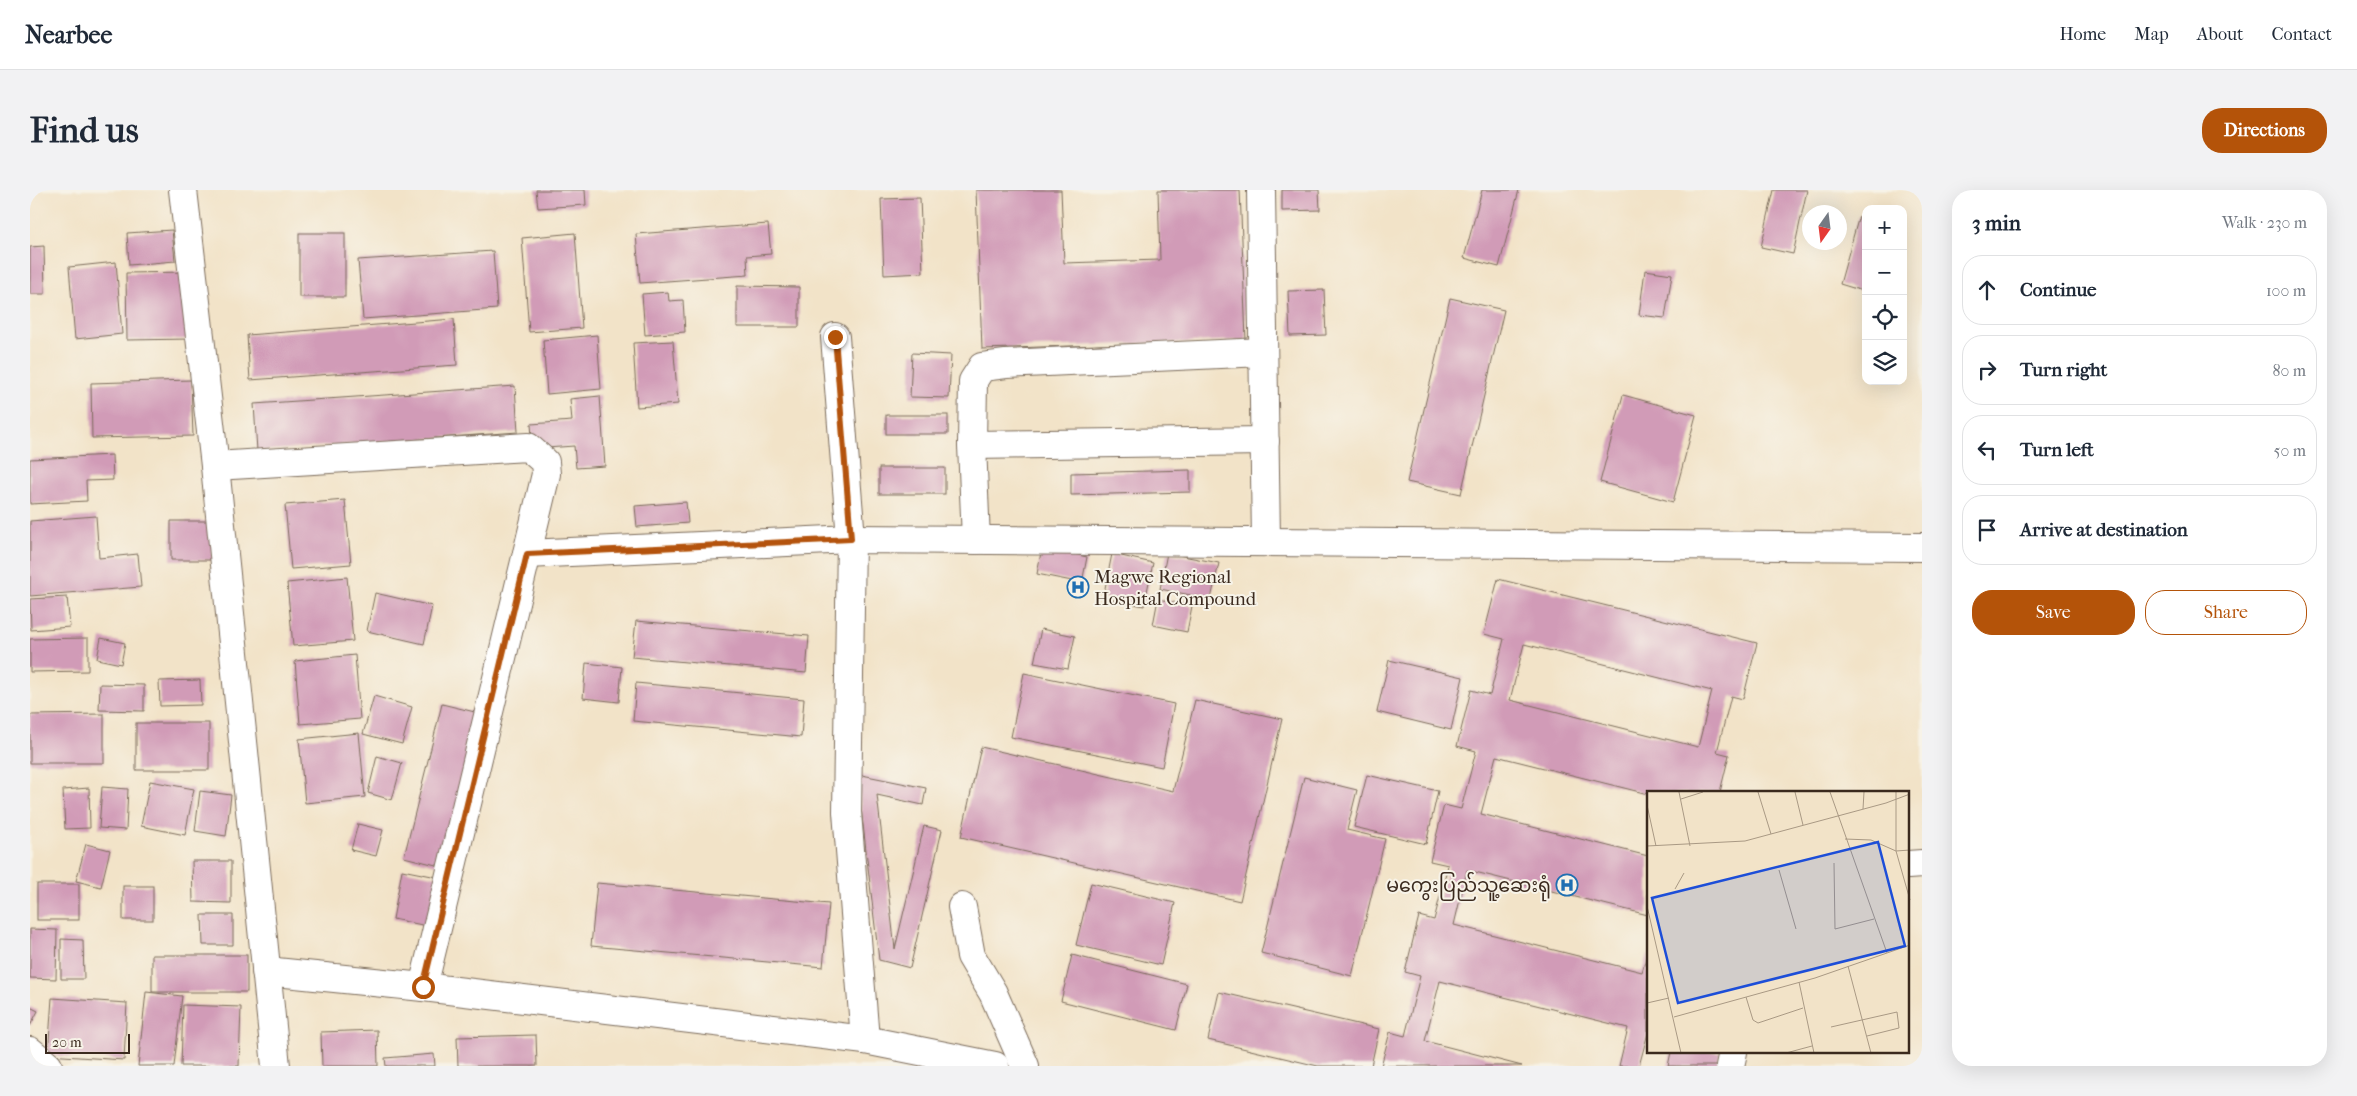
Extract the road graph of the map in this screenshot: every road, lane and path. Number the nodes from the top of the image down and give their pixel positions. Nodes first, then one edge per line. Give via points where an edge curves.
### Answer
1 (183, 190) edge
2 (1261, 190) edge
3 (835, 337) dead end
4 (1263, 352) junction
5 (1264, 441) junction
6 (972, 445) junction
7 (215, 466) junction
8 (851, 539) junction
9 (976, 540) junction
10 (1266, 542) junction
11 (1922, 547) edge
12 (527, 554) junction
13 (962, 907) dead end
14 (266, 971) junction
15 (423, 987) junction
16 (865, 1040) junction
17 (30, 1051) edge
18 (48, 1066) edge
19 (276, 1066) edge
20 (995, 1066) edge
21 (1025, 1066) edge

1 - 7 street
2 - 4 street
3 - 8 street
4 - 5 street
4 - 6 street via 982,367 973,381
5 - 6 street
5 - 10 street
6 - 9 street
7 - 12 street via 528,447 545,462 546,474
7 - 14 street
8 - 9 street
8 - 12 street
8 - 16 street via 847,812
9 - 10 street
10 - 11 street
12 - 15 street
13 - 21 street via 971,956 993,993
14 - 15 street
14 - 19 street
15 - 16 street
16 - 20 street
17 - 18 street

